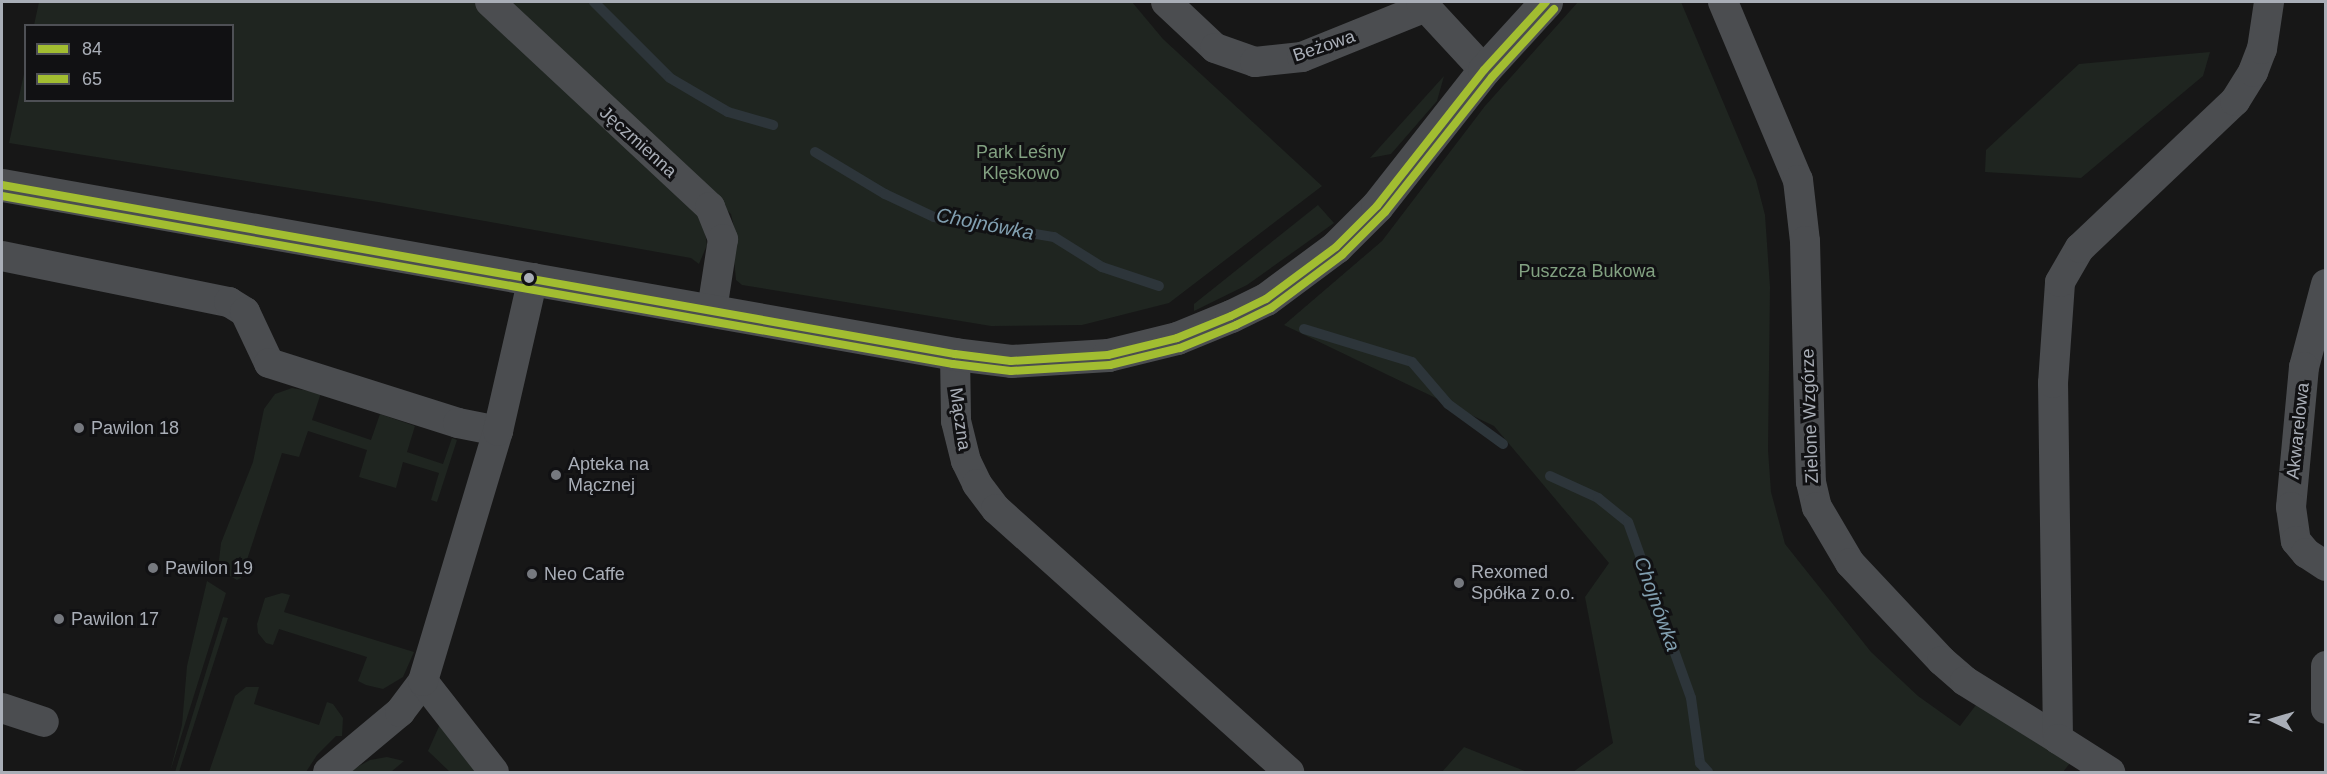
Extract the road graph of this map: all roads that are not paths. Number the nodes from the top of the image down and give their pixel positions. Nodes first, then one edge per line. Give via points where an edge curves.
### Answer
1 (490, 2) edge
2 (1168, 2) edge
3 (1546, 2) edge
4 (1723, 2) edge
5 (2269, 2) edge
6 (1423, 4) edge
7 (1484, 70) junction
8 (2, 185) edge
9 (2, 256) edge
10 (533, 278) junction
11 (2325, 284) edge
12 (712, 310) junction
13 (955, 354) junction
14 (498, 431) junction
15 (2325, 566) edge
16 (2325, 666) edge
17 (423, 681) junction
18 (2, 708) edge
19 (2325, 709) edge
20 (44, 722) dead end
21 (2058, 739) junction
22 (328, 772) edge
23 (494, 772) edge
24 (1289, 772) edge
25 (2110, 772) edge

1 - 12 street, Jęczmienna via 710,207 723,239
2 - 6 street, Beżowa via 1215,48 1255,62 1302,57
3 - 7 street
4 - 21 street, Zielone Wzgórze via 1798,180 1805,242 1811,482 1817,507 1850,563 1941,661 1965,681
5 - 21 street via 2262,49 2235,100 2080,248 2060,282 2053,383
6 - 7 street, Beżowa
7 - 13 street via 1377,206 1336,247 1266,299 1177,338 1108,356 1011,361
8 - 10 street
9 - 14 street via 229,302 249,301 269,363 458,423
10 - 12 street
10 - 14 street
11 - 15 street, Akwarelowa via 2304,367 2291,507 2296,541
12 - 13 street
13 - 24 street, Mączna via 956,421 966,460 977,484 996,509
14 - 17 street
16 - 19 street
17 - 22 street via 400,712
17 - 23 street
18 - 20 street
21 - 25 street, Zielone Wzgórze

